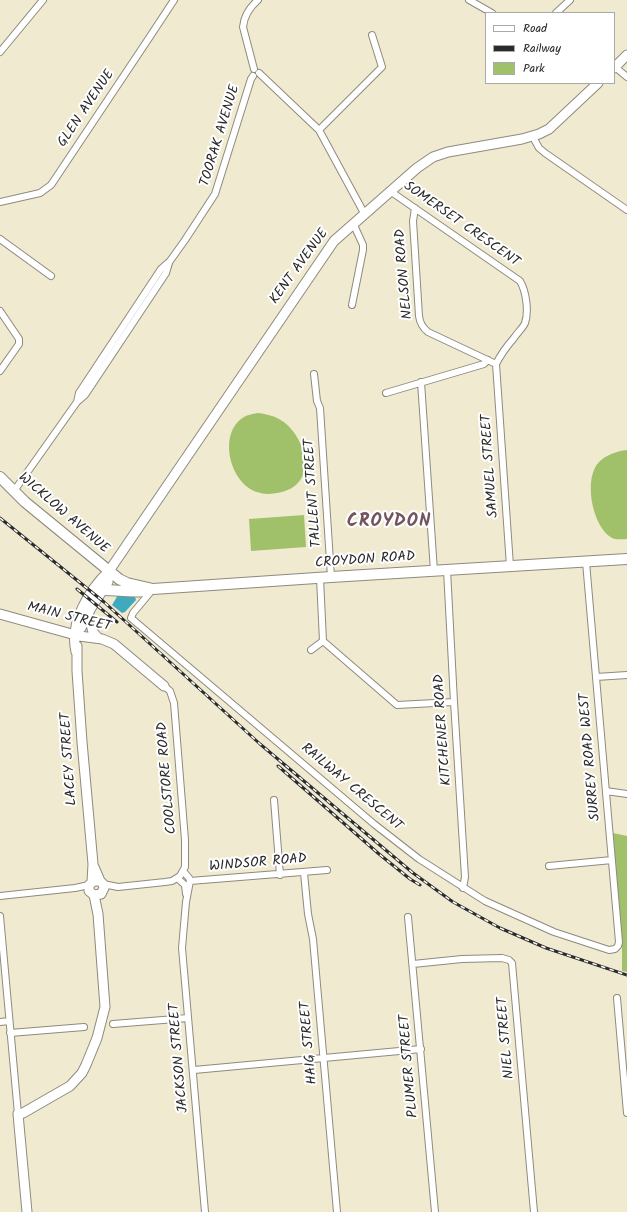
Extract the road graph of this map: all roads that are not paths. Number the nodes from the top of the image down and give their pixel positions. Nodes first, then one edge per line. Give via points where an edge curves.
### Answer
1 (43, 0) edge
2 (174, 0) edge
3 (258, 0) edge
4 (469, 0) edge
5 (570, 0) edge
6 (490, 12) edge
7 (557, 12) edge
8 (372, 35) dead end
9 (0, 52) edge
10 (627, 55) edge
11 (615, 66) edge
12 (615, 68) edge
13 (254, 69) junction
14 (259, 73) junction
15 (253, 76) junction
16 (627, 77) edge
17 (597, 84) edge
18 (319, 130) junction
19 (533, 137) junction
20 (390, 191) junction
21 (0, 202) edge
22 (415, 208) junction
23 (627, 210) edge
24 (364, 213) junction
25 (354, 223) junction
26 (0, 239) edge
27 (51, 276) dead end
28 (352, 305) dead end
29 (0, 311) edge
30 (488, 360) junction
31 (496, 364) junction
32 (0, 371) edge
33 (314, 374) dead end
34 (421, 382) junction
35 (386, 393) dead end
36 (0, 477) edge
37 (14, 491) junction
38 (627, 559) edge
39 (586, 562) junction
40 (510, 566) junction
41 (434, 570) junction
42 (447, 570) junction
43 (109, 571) junction
44 (331, 577) junction
45 (320, 578) junction
46 (153, 589) junction
47 (104, 590) junction
48 (88, 613) junction
49 (0, 614) edge
50 (77, 636) junction
51 (98, 638) junction
52 (323, 641) junction
53 (311, 650) dead end
54 (627, 675) edge
55 (596, 677) junction
56 (164, 686) joint
57 (454, 702) junction
58 (606, 791) junction
59 (627, 794) edge
60 (274, 800) dead end
61 (612, 860) junction
62 (549, 866) dead end
63 (327, 870) dead end
64 (183, 872) junction
65 (304, 873) junction
66 (280, 875) junction
67 (177, 878) junction
68 (190, 881) junction
69 (96, 888) junction
70 (463, 888) junction
71 (0, 896) edge
72 (186, 902) junction
73 (0, 916) edge
74 (408, 917) dead end
75 (615, 949) joint
76 (413, 964) junction
77 (617, 998) dead end
78 (188, 1018) junction
79 (9, 1021) junction
80 (0, 1022) edge
81 (114, 1024) dead end
82 (84, 1027) dead end
83 (10, 1033) junction
84 (421, 1049) junction
85 (323, 1058) junction
86 (194, 1070) junction
87 (627, 1113) edge
88 (18, 1114) junction
89 (27, 1212) edge
90 (205, 1212) edge
91 (337, 1212) edge
92 (435, 1212) edge
93 (534, 1212) edge

1 - 9 street
2 - 21 street, GLEN AVENUE via 51,185 40,193
3 - 13 street via 252,6 243,27
4 - 6 street
5 - 7 street
8 - 18 street via 382,67
10 - 11 main road
12 - 16 street
13 - 14 street via 258,69
13 - 15 street via 251,72
14 - 15 street
14 - 18 street
15 - 37 street, TOORAK AVENUE via 216,194 170,261 161,269 79,393 76,402
17 - 19 main road, KENT AVENUE via 549,129
18 - 24 street
19 - 20 main road, KENT AVENUE via 440,154 425,162
19 - 23 street via 545,153
20 - 22 street, SOMERSET CRESCENT
20 - 24 main road, KENT AVENUE
22 - 30 street, NELSON ROAD via 413,221 420,323 428,332
22 - 31 street, SOMERSET CRESCENT via 520,281 523,286 526,302 524,324
24 - 25 main road, KENT AVENUE
25 - 28 street via 364,250
25 - 43 main road, KENT AVENUE via 334,241
26 - 27 street
29 - 32 street via 19,339 19,344
30 - 31 street, NELSON ROAD
30 - 34 street via 484,364
31 - 40 street, SAMUEL STREET
33 - 44 street, TALLENT STREET via 320,408
34 - 35 street
34 - 41 street
36 - 37 main road, WICKLOW AVENUE
37 - 43 main road, WICKLOW AVENUE
38 - 39 main road, CROYDON ROAD
39 - 40 main road, CROYDON ROAD
39 - 55 street, SURREY ROAD WEST
40 - 42 main road, CROYDON ROAD
41 - 42 main road, CROYDON ROAD
41 - 44 main road, CROYDON ROAD
42 - 57 street, KITCHENER ROAD
43 - 46 main road, CROYDON ROAD via 127,583
43 - 47 main road, KENT AVENUE
43 - 50 main road, KENT AVENUE via 84,603 76,626
44 - 45 main road, CROYDON ROAD
45 - 46 main road, CROYDON ROAD
45 - 52 street
46 - 47 main road via 136,592
46 - 70 street, RAILWAY CRESCENT via 131,618 374,824 419,859
47 - 48 main road, KENT AVENUE
48 - 50 main road, KENT AVENUE
48 - 51 main road via 93,632
49 - 50 main road, MAIN STREET
50 - 51 main road, MAIN STREET
50 - 69 main road, LACEY STREET via 74,643
51 - 56 main road, MAIN STREET via 114,644
52 - 53 street
52 - 57 street via 397,705
54 - 55 street
55 - 58 street, SURREY ROAD WEST
56 - 64 street, COOLSTORE ROAD via 174,699 185,840
57 - 70 street, KITCHENER ROAD via 466,878
58 - 59 street
58 - 61 street, SURREY ROAD WEST
60 - 66 street
61 - 62 street
61 - 75 street, SURREY ROAD WEST via 619,942
63 - 65 street, WINDSOR ROAD
64 - 67 street
64 - 68 street, WINDSOR ROAD
65 - 66 street, WINDSOR ROAD
65 - 85 street, HAIG STREET via 313,939
66 - 68 street, WINDSOR ROAD
67 - 69 street via 165,882
67 - 72 street via 185,885
68 - 72 street, WINDSOR ROAD
69 - 71 street
69 - 88 main road, LACEY STREET via 105,1007 97,1038 82,1073 70,1086 23,1114
70 - 75 street, RAILWAY CRESCENT via 485,901 554,932 609,950
72 - 78 street, JACKSON STREET via 182,948
73 - 79 street
74 - 76 street, PLUMER STREET
76 - 84 street, PLUMER STREET
76 - 93 street, NIEL STREET via 502,958 512,963
77 - 87 street
78 - 81 street
78 - 86 street, JACKSON STREET
79 - 80 street
79 - 83 street
82 - 83 street
83 - 88 street
84 - 85 street
84 - 92 street, PLUMER STREET
85 - 86 street
85 - 91 street, HAIG STREET
86 - 90 street, JACKSON STREET
88 - 89 main road

